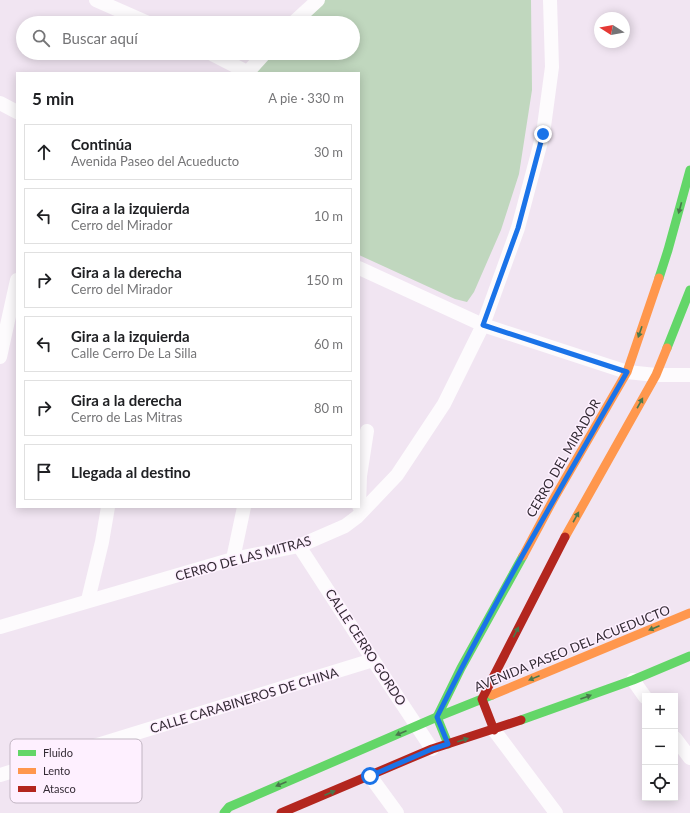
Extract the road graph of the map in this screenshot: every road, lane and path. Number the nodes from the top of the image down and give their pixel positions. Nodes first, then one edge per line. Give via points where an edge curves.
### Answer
1 (96, 0) edge
2 (318, 0) edge
3 (550, 0) edge
4 (122, 5) edge
5 (138, 16) edge
6 (301, 16) edge
7 (223, 60) edge
8 (259, 60) edge
9 (245, 72) edge
10 (248, 72) edge
11 (0, 103) edge
12 (16, 111) edge
13 (690, 170) edge
14 (360, 268) edge
15 (16, 285) edge
16 (690, 290) edge
17 (483, 325) junction
18 (0, 357) edge
19 (627, 372) junction
20 (656, 375) junction
21 (690, 376) edge
22 (367, 431) dead end
23 (360, 476) edge
24 (108, 508) edge
25 (244, 508) edge
26 (358, 510) edge
27 (300, 546) junction
28 (233, 559) junction
29 (88, 600) junction
30 (690, 613) edge
31 (0, 627) edge
32 (690, 656) edge
33 (373, 660) junction
34 (633, 680) junction
35 (642, 693) edge
36 (482, 699) junction
37 (437, 717) junction
38 (417, 726) junction
39 (494, 730) junction
40 (117, 739) edge
41 (678, 742) edge
42 (448, 744) junction
43 (432, 749) junction
44 (690, 758) edge
45 (10, 772) edge
46 (0, 775) edge
47 (370, 776) junction
48 (228, 811) edge
49 (281, 813) edge
50 (397, 813) edge
51 (556, 813) edge

1 - 4 street
2 - 6 street
3 - 17 street, CERRO DE LAS MITRAS via 552,67 543,134 518,228
4 - 5 street
7 - 9 street
8 - 10 street
11 - 12 street
13 -> 19 street, CERRO DEL MIRADOR via 668,250
14 - 17 street
15 - 18 street
16 - 20 street
17 - 19 street
17 - 26 street, CERRO DE LAS MITRAS via 444,404 397,475
19 - 20 street
19 - 37 street, CERRO DEL MIRADOR via 549,507
20 - 21 street
36 -> 20 street via 559,548
22 - 23 street
24 - 29 street
25 - 28 street
26 - 27 street, CERRO DE LAS MITRAS via 345,526
27 - 28 street, CERRO DE LAS MITRAS
27 - 33 street, CALLE CERRO GORDO
28 - 29 street, CERRO DE LAS MITRAS
29 - 31 street, CERRO DE LAS MITRAS
30 -> 36 street, AVENIDA PASEO DEL ACUEDUCTO
32 - 34 street
33 - 38 street, CALLE CERRO GORDO
33 - 40 street, CALLE CARABINEROS DE CHINA
34 - 35 street
39 -> 34 street
36 - 37 street, AVENIDA PASEO DEL ACUEDUCTO
36 - 39 street
37 - 38 street, AVENIDA PASEO DEL ACUEDUCTO
37 - 42 street
38 - 43 street, CALLE CERRO GORDO
38 -> 48 street, AVENIDA PASEO DEL ACUEDUCTO
42 -> 39 street
39 - 51 street
41 - 44 street
42 - 43 street
43 - 47 street
45 - 46 street, CALLE CARABINEROS DE CHINA
49 -> 47 street
47 - 50 street

